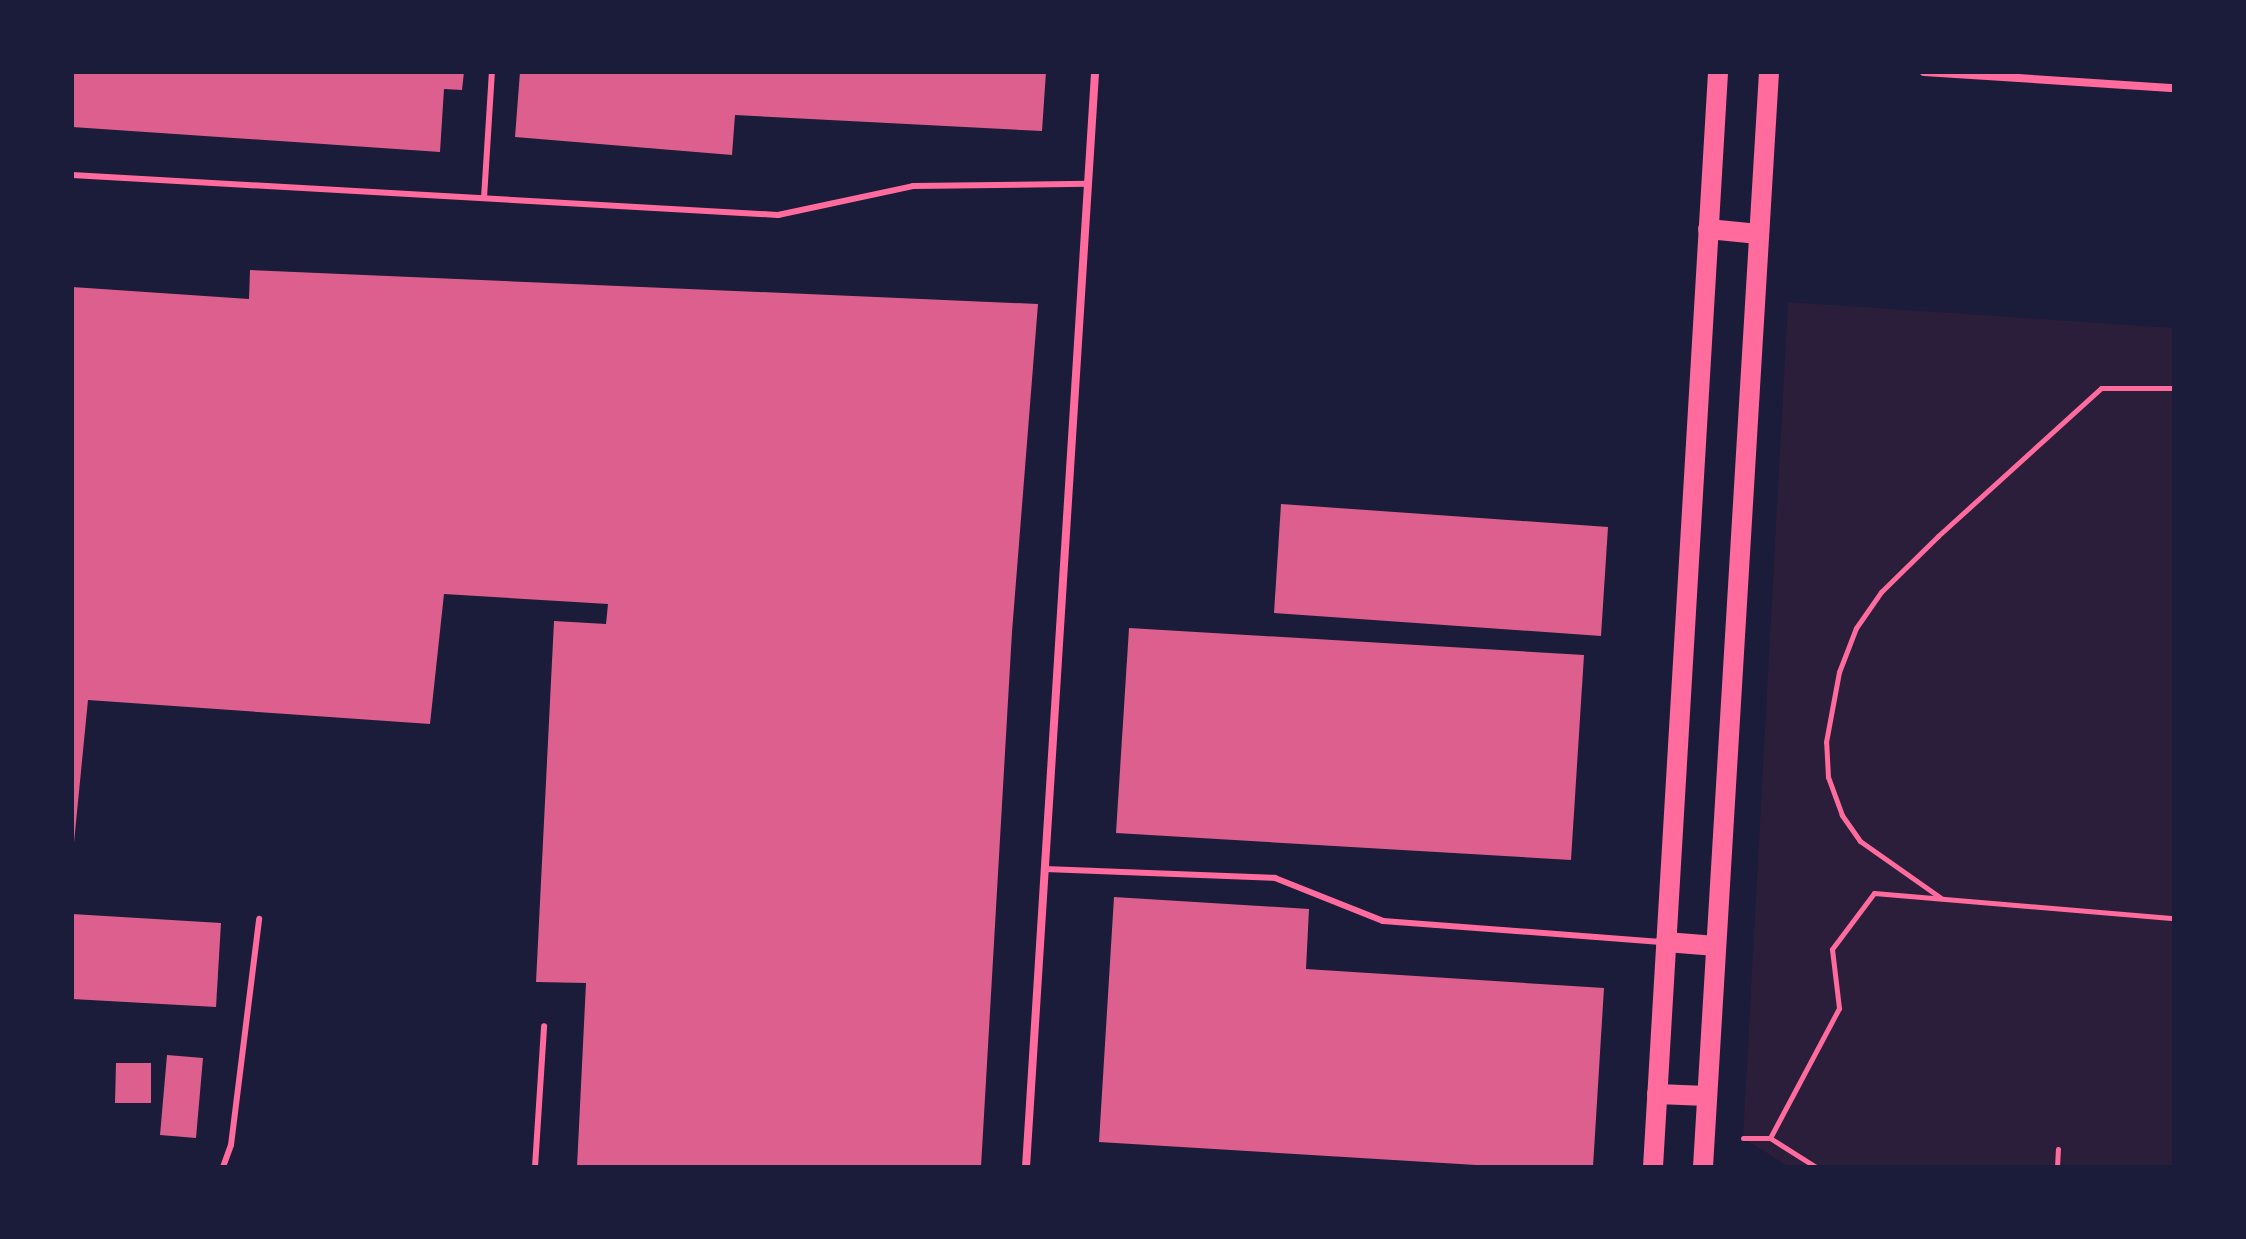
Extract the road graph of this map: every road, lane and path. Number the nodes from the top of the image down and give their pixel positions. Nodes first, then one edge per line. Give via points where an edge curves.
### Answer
1 (492, 72) edge
2 (1095, 72) edge
3 (1718, 72) edge
4 (1769, 72) edge
5 (1924, 72) edge
6 (2174, 88) edge
7 (72, 175) edge
8 (1088, 184) junction
9 (484, 198) junction
10 (1708, 229) junction
11 (1759, 234) junction
12 (2174, 388) edge
13 (1045, 869) junction
14 (1941, 898) junction
15 (2174, 918) edge
16 (259, 919) dead end
17 (1666, 942) junction
18 (1716, 946) junction
19 (544, 1026) dead end
20 (1657, 1094) junction
21 (1707, 1096) junction
22 (1743, 1138) dead end
23 (1770, 1138) junction
24 (2058, 1149) dead end
25 (223, 1167) edge
26 (535, 1167) edge
27 (1026, 1167) edge
28 (1653, 1167) edge
29 (1703, 1167) edge
30 (1816, 1167) edge
31 (2057, 1167) edge

1 - 9 lane
2 - 8 street
3 - 10 main road
4 - 11 main road
5 - 6 street
7 - 9 lane
8 - 9 lane via 913,186 778,215
8 - 13 street
10 - 11 main road
10 - 17 main road
11 - 18 main road
12 - 14 path via 2101,388 1938,536 1881,592 1856,628 1826,742 1828,777 1842,815 1860,841
13 - 17 lane via 1275,878 1383,921
13 - 27 street
14 - 15 path
14 - 23 path via 1874,893 1832,949 1839,1008
16 - 25 lane via 231,1145
17 - 18 main road
17 - 20 main road
18 - 21 main road
19 - 26 lane
20 - 21 main road
20 - 28 main road
21 - 29 main road
22 - 23 path
23 - 30 path
24 - 31 path

